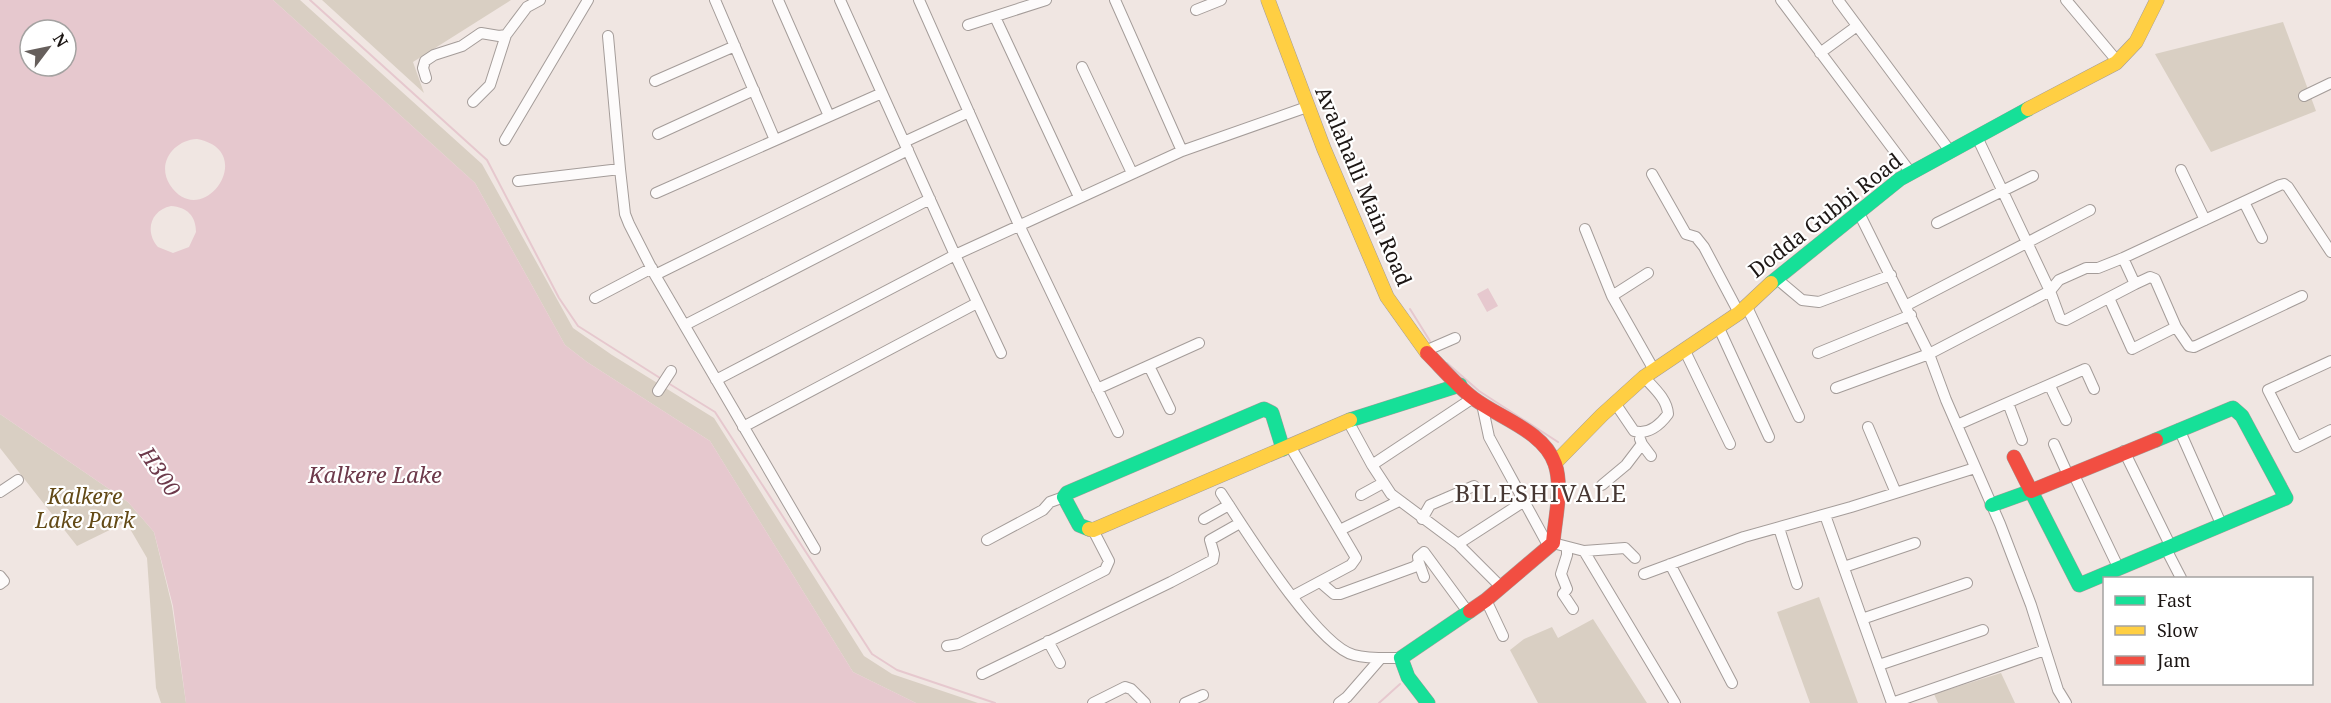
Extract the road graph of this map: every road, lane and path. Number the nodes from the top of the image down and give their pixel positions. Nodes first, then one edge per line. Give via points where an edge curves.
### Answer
1 (540, 0) edge
2 (588, 0) edge
3 (716, 0) edge
4 (778, 0) edge
5 (840, 0) edge
6 (919, 0) edge
7 (1046, 0) edge
8 (1115, 0) edge
9 (1221, 0) edge
10 (1268, 0) edge
11 (1781, 0) edge
12 (1838, 0) edge
13 (2083, 0) edge
14 (2154, 2) edge
15 (2070, 4) edge
16 (1196, 10) dead end
17 (995, 16) junction
18 (968, 25) dead end
19 (1857, 26) junction
20 (506, 35) junction
21 (608, 36) dead end
22 (735, 46) junction
23 (1820, 53) junction
24 (2118, 62) junction
25 (1082, 67) dead end
26 (426, 78) dead end
27 (655, 81) dead end
28 (2331, 84) edge
29 (754, 90) junction
30 (882, 93) junction
31 (2304, 96) dead end
32 (473, 102) dead end
33 (1307, 107) junction
34 (969, 112) junction
35 (829, 116) junction
36 (658, 134) dead end
37 (1977, 137) junction
38 (505, 140) dead end
39 (775, 140) junction
40 (906, 146) junction
41 (1182, 151) junction
42 (1950, 151) junction
43 (620, 169) junction
44 (2181, 170) dead end
45 (1132, 173) junction
46 (1911, 173) junction
47 (1652, 174) dead end
48 (2033, 176) dead end
49 (518, 181) dead end
50 (2003, 191) junction
51 (656, 193) dead end
52 (1079, 197) junction
53 (930, 199) junction
54 (2244, 202) junction
55 (2090, 210) dead end
56 (1858, 212) junction
57 (2205, 220) junction
58 (1937, 222) dead end
59 (1019, 225) junction
60 (1585, 229) dead end
61 (2262, 238) dead end
62 (2027, 243) junction
63 (2331, 252) edge
64 (955, 255) junction
65 (2123, 258) junction
66 (654, 271) junction
67 (1648, 273) dead end
68 (1891, 275) junction
69 (1778, 279) junction
70 (2135, 284) junction
71 (2050, 291) junction
72 (1612, 296) junction
73 (2302, 296) dead end
74 (596, 298) dead end
75 (2109, 298) junction
76 (977, 303) junction
77 (1743, 309) junction
78 (1909, 310) junction
79 (685, 326) junction
80 (1718, 326) junction
81 (2176, 327) junction
82 (1455, 338) dead end
83 (1199, 343) dead end
84 (1684, 349) junction
85 (1425, 351) junction
86 (1001, 353) dead end
87 (1818, 353) dead end
88 (1929, 354) junction
89 (2331, 361) edge
90 (1149, 366) junction
91 (1649, 374) junction
92 (716, 380) junction
93 (1460, 385) junction
94 (2050, 386) junction
95 (1836, 388) dead end
96 (1097, 389) junction
97 (2094, 389) dead end
98 (1478, 401) junction
99 (1615, 403) junction
100 (2008, 403) junction
101 (1170, 409) dead end
102 (1799, 417) dead end
103 (2066, 420) dead end
104 (1348, 421) junction
105 (1957, 425) junction
106 (743, 427) junction
107 (1868, 427) dead end
108 (2179, 429) junction
109 (2331, 430) edge
110 (1118, 432) dead end
111 (1639, 432) junction
112 (1769, 437) dead end
113 (2022, 440) dead end
114 (1642, 444) junction
115 (1730, 444) dead end
116 (2054, 444) dead end
117 (1287, 447) junction
118 (2124, 451) junction
119 (1651, 456) dead end
120 (2014, 457) dead end
121 (1556, 463) junction
122 (1372, 465) junction
123 (1975, 468) junction
124 (2071, 474) junction
125 (18, 480) dead end
126 (1383, 483) junction
127 (1602, 485) dead end
128 (1474, 486) dead end
129 (2031, 491) junction
130 (0, 492) edge
131 (1221, 493) dead end
132 (1896, 493) junction
133 (1361, 495) dead end
134 (1064, 497) junction
135 (1399, 501) junction
136 (1523, 501) junction
137 (1229, 505) junction
138 (1992, 505) junction
139 (1825, 515) junction
140 (1204, 519) dead end
141 (1422, 519) junction
142 (1240, 523) junction
143 (2222, 526) junction
144 (1779, 528) junction
145 (1094, 530) junction
146 (1340, 530) junction
147 (987, 540) dead end
148 (1915, 543) dead end
149 (1458, 544) junction
150 (1556, 545) junction
151 (2168, 548) junction
152 (815, 549) dead end
153 (1584, 551) junction
154 (1635, 558) dead end
155 (1419, 563) junction
156 (1670, 564) junction
157 (1844, 567) junction
158 (2119, 569) junction
159 (1644, 574) dead end
160 (0, 576) edge
161 (1424, 577) dead end
162 (2180, 577) edge
163 (1320, 582) junction
164 (1966, 583) dead end
165 (0, 584) edge
166 (1797, 584) dead end
167 (1500, 586) junction
168 (1293, 596) junction
169 (1486, 600) junction
170 (1573, 609) dead end
171 (1468, 612) junction
172 (1862, 619) junction
173 (1983, 630) dead end
174 (1503, 636) dead end
175 (1048, 641) junction
176 (948, 646) dead end
177 (2045, 651) junction
178 (1381, 658) junction
179 (1401, 658) junction
180 (1060, 663) dead end
181 (1878, 665) junction
182 (982, 674) dead end
183 (1732, 683) dead end
184 (1203, 695) dead end
185 (1093, 703) edge
186 (1145, 703) edge
187 (1185, 703) edge
188 (1339, 703) edge
189 (1428, 703) edge
190 (1675, 703) edge
191 (1892, 703) edge
192 (2066, 703) edge

1 - 20 street via 527,7
2 - 38 street
3 - 22 street
4 - 35 street
5 - 30 street
6 - 34 street
7 - 17 street
8 - 41 street
9 - 16 street
10 - 33 main road, Avalahalli Main Road
11 - 23 street
12 - 19 street
13 - 15 street
14 - 24 main road, Dodda Gubbi Road via 2143,33
15 - 24 street
17 - 18 street
17 - 52 street
19 - 23 street
19 - 42 street
20 - 26 street via 481,33 462,46 434,55 425,61
20 - 32 street via 490,85
21 - 43 street
22 - 27 street
22 - 29 street
23 - 46 street
24 - 37 main road, Dodda Gubbi Road
25 - 45 street
28 - 31 street
29 - 36 street
29 - 39 street
30 - 35 street
30 - 40 street
33 - 41 street
33 - 85 main road, Avalahalli Main Road via 1387,297
34 - 40 street
34 - 59 street
35 - 39 street
37 - 42 main road, Dodda Gubbi Road
37 - 50 street
39 - 51 street
40 - 53 street
40 - 66 street
41 - 45 street
42 - 46 main road, Dodda Gubbi Road
43 - 49 street
43 - 66 street via 625,214
44 - 57 street
45 - 52 street
46 - 56 main road, Dodda Gubbi Road
47 - 77 street via 1686,234 1696,237 1704,247
48 - 50 street
50 - 58 street
50 - 62 street
52 - 59 street
53 - 64 street
53 - 79 street
54 - 57 street
54 - 61 street
54 - 63 street via 2286,185
55 - 62 street
56 - 68 street
56 - 69 main road, Dodda Gubbi Road
57 - 65 street
59 - 64 street
59 - 96 street
60 - 72 street
62 - 71 street
62 - 78 street
64 - 76 street
64 - 92 street
65 - 70 street
65 - 71 street via 2059,280
66 - 74 street
66 - 79 street
67 - 72 street
68 - 69 street via 1819,302 1802,300
68 - 78 street
69 - 77 main road, Dodda Gubbi Road
70 - 75 street
70 - 81 street via 2153,277
71 - 75 street via 2063,320
71 - 88 street
72 - 91 street
73 - 81 street via 2194,346 2189,346
75 - 81 street via 2132,349
76 - 86 street
76 - 106 street
77 - 80 main road, Dodda Gubbi Road
77 - 102 street
78 - 87 street
78 - 88 street
79 - 92 street
80 - 84 main road, Dodda Gubbi Road
80 - 112 street
82 - 85 street
83 - 90 street
84 - 91 main road, Dodda Gubbi Road
84 - 115 street
85 - 93 main road, Avalahalli Main Road
88 - 95 street
88 - 105 street
89 - 109 street via 2268,390 2297,447
90 - 96 street
90 - 101 street
91 - 99 main road, Dodda Gubbi Road
91 - 111 street via 1668,414 1647,432
92 - 106 street
93 - 98 main road, Avalahalli Main Road
93 - 104 main road
94 - 97 street via 2085,369
94 - 100 street
94 - 103 street
96 - 110 street
98 - 121 main road, Avalahalli Main Road via 1528,431
98 - 122 street
98 - 136 street via 1489,437
99 - 111 street via 1634,431
99 - 121 main road, Dodda Gubbi Road
100 - 105 street
100 - 113 street
104 - 117 main road
104 - 122 street
105 - 123 street
106 - 152 street
107 - 132 street
108 - 118 main road
108 - 143 street
108 - 143 main road via 2229,408 2237,410 2286,498
111 - 114 street
114 - 119 street
114 - 127 street via 1626,465
116 - 124 street
117 - 134 main road via 1272,413 1264,409 1076,488
117 - 145 main road
117 - 146 street
118 - 124 main road
118 - 151 street
120 - 129 main road
121 - 150 main road
122 - 126 street
123 - 132 street
123 - 138 street
124 - 129 main road
124 - 158 street
125 - 130 street
126 - 133 street
126 - 135 street
128 - 141 street via 1430,505
129 - 138 main road
129 - 158 main road via 2079,585
131 - 137 street
132 - 139 street
134 - 145 main road via 1079,525
134 - 147 street
135 - 141 street
135 - 146 street
136 - 149 street
136 - 150 street
137 - 140 street
137 - 142 street
138 - 177 street
139 - 144 street
139 - 157 street
141 - 149 street
142 - 168 street
142 - 175 street via 1210,540 1213,560
143 - 151 main road
144 - 156 street
144 - 166 street
145 - 176 street via 1109,561 1105,570
146 - 163 street via 1356,560
148 - 157 street
149 - 167 street
150 - 153 street
150 - 167 main road
150 - 170 street via 1568,555 1561,574 1567,589 1563,594
151 - 158 main road
151 - 162 street
153 - 154 street via 1625,548
153 - 190 street
155 - 161 street
155 - 163 street via 1340,594 1334,594
155 - 171 street via 1422,553 1428,555
156 - 159 street
156 - 183 street
157 - 172 street
160 - 165 street via 4,581
163 - 168 street
164 - 172 street
167 - 169 main road
168 - 178 street via 1310,621 1340,649
169 - 171 main road
169 - 174 street
171 - 179 main road
172 - 181 street
173 - 181 street
175 - 180 street
175 - 182 street
177 - 191 street
177 - 192 street
178 - 179 street
178 - 188 street
179 - 189 main road via 1408,677
181 - 191 street
184 - 187 street
185 - 186 street via 1125,687

